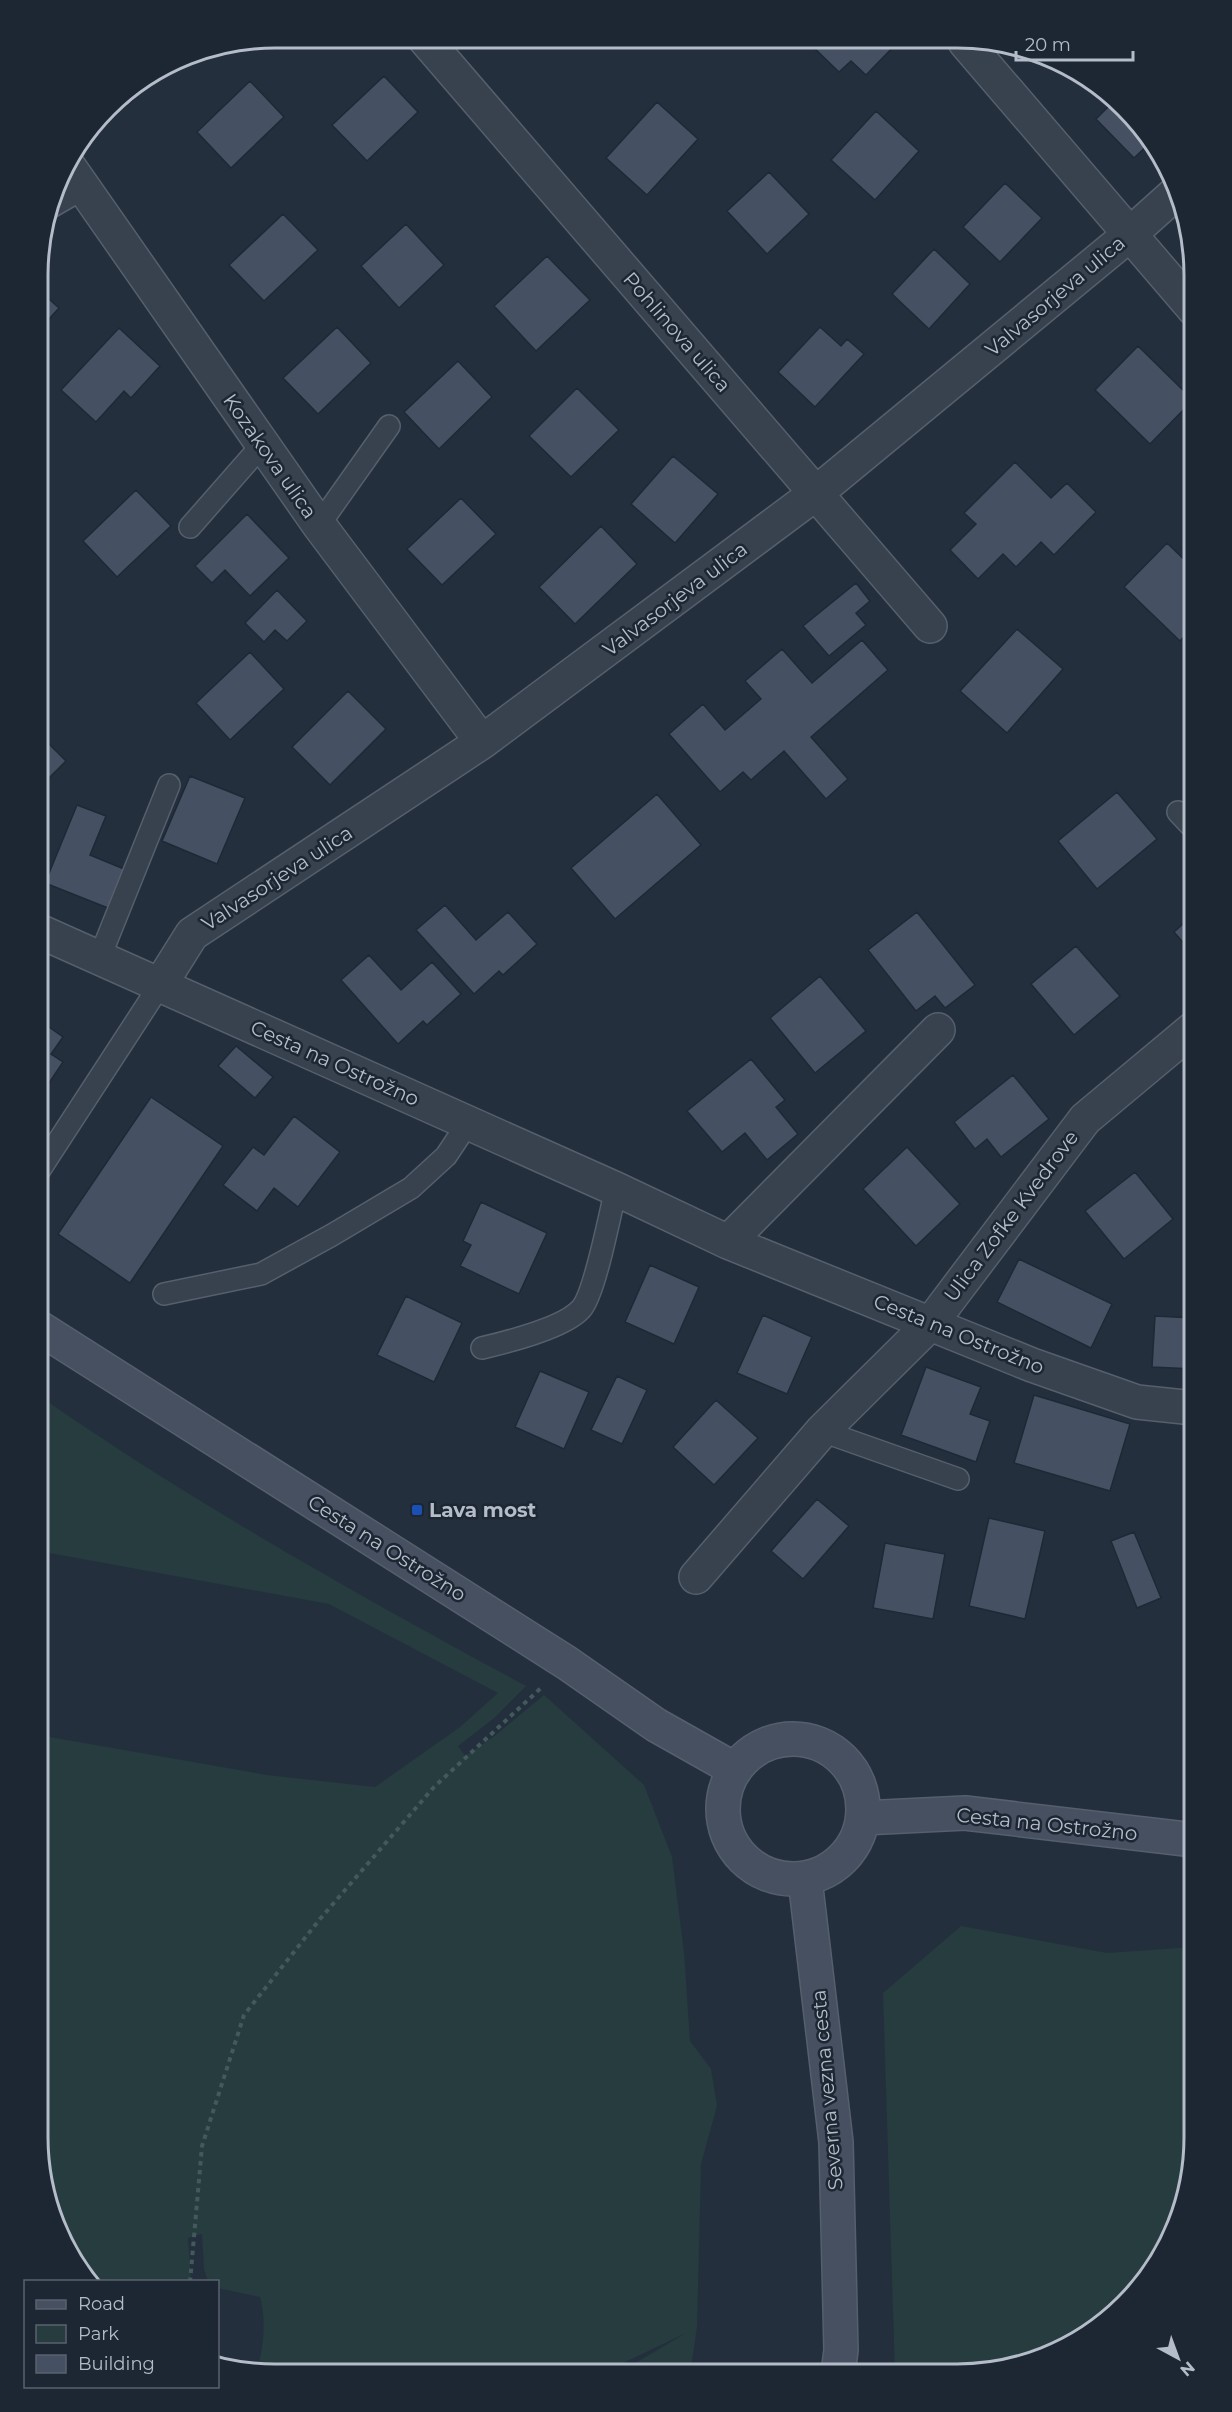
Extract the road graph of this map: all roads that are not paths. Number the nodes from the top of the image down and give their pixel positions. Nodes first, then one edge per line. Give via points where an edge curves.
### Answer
1 (433, 48) edge
2 (976, 49) edge
3 (74, 177) edge
4 (65, 189) edge
5 (1170, 198) edge
6 (1129, 235) junction
7 (1184, 298) edge
8 (389, 426) dead end
9 (262, 445) junction
10 (815, 494) junction
11 (319, 525) junction
12 (190, 527) dead end
13 (930, 626) dead end
14 (482, 742) junction
15 (169, 785) dead end
16 (1178, 812) dead end
17 (1184, 818) edge
18 (48, 936) edge
19 (99, 959) junction
20 (160, 985) junction
21 (938, 1030) dead end
22 (1184, 1036) edge
23 (468, 1123) junction
24 (48, 1157) edge
25 (616, 1190) junction
26 (728, 1242) junction
27 (164, 1294) dead end
28 (931, 1323) junction
29 (48, 1333) edge
30 (482, 1348) dead end
31 (1184, 1407) edge
32 (822, 1431) junction
33 (958, 1479) dead end
34 (696, 1577) dead end
35 (734, 1769) junction
36 (863, 1818) junction
37 (1184, 1839) edge
38 (805, 1879) junction
39 (839, 2364) edge

1 - 10 street, Pohlinova ulica
2 - 6 street
3 - 4 lane
3 - 9 street, Kozakova ulica
5 - 6 street, Valvasorjeva ulica
6 - 7 street
6 - 10 street, Valvasorjeva ulica
8 - 11 lane
9 - 11 street, Kozakova ulica
9 - 12 lane
10 - 13 street, Pohlinova ulica
10 - 14 street, Valvasorjeva ulica
11 - 14 street, Kozakova ulica
14 - 20 street, Valvasorjeva ulica via 192,934
15 - 19 lane
16 - 17 lane
18 - 19 street, Cesta na Ostrožno
19 - 20 street, Cesta na Ostrožno
20 - 23 street, Cesta na Ostrožno
20 - 24 lane
21 - 26 street
22 - 28 street, Ulica Zofke Kvedrove via 1085,1119
23 - 25 street, Cesta na Ostrožno
23 - 27 lane via 446,1155 411,1188 261,1274
25 - 26 street, Cesta na Ostrožno
25 - 30 lane via 591,1290 581,1309 520,1339
26 - 28 street, Cesta na Ostrožno
28 - 31 street, Cesta na Ostrožno via 1032,1365 1137,1402
28 - 32 street, Ulica Zofke Kvedrove
29 - 35 street, Cesta na Ostrožno via 567,1663 656,1725
32 - 33 lane
32 - 34 street, Ulica Zofke Kvedrove
35 - 36 street via 752,1751 773,1741 797,1738 821,1744 840,1756 854,1773 862,1794
35 - 38 street via 724,1790 722,1815 728,1838 741,1858 761,1872 782,1880
36 - 37 street, Cesta na Ostrožno via 965,1813
36 - 38 street via 857,1839 845,1858 826,1872
38 - 39 street, Severna vezna cesta via 836,2142

